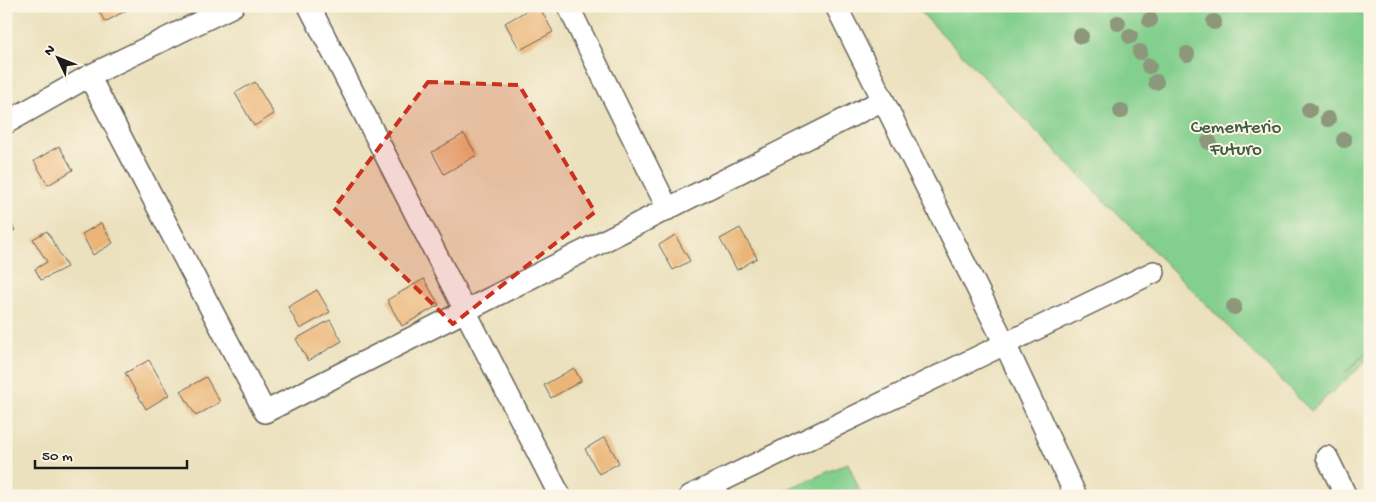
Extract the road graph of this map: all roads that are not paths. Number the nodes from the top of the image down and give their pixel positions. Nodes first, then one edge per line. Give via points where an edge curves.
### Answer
1 (233, 6) edge
2 (309, 6) edge
3 (568, 6) edge
4 (836, 6) edge
5 (89, 76) junction
6 (883, 100) junction
7 (6, 123) edge
8 (668, 209) junction
9 (1154, 272) dead end
10 (464, 312) junction
11 (1005, 344) junction
12 (1327, 457) dead end
13 (560, 496) edge
14 (690, 496) edge
15 (1076, 496) edge
16 (1346, 496) edge

1 - 5 street
2 - 10 street
3 - 8 street
4 - 6 street
5 - 7 street
5 - 10 street via 265,412
6 - 8 street
6 - 11 street
8 - 10 street
9 - 11 street
10 - 13 street
11 - 14 street
11 - 15 street
12 - 16 street

